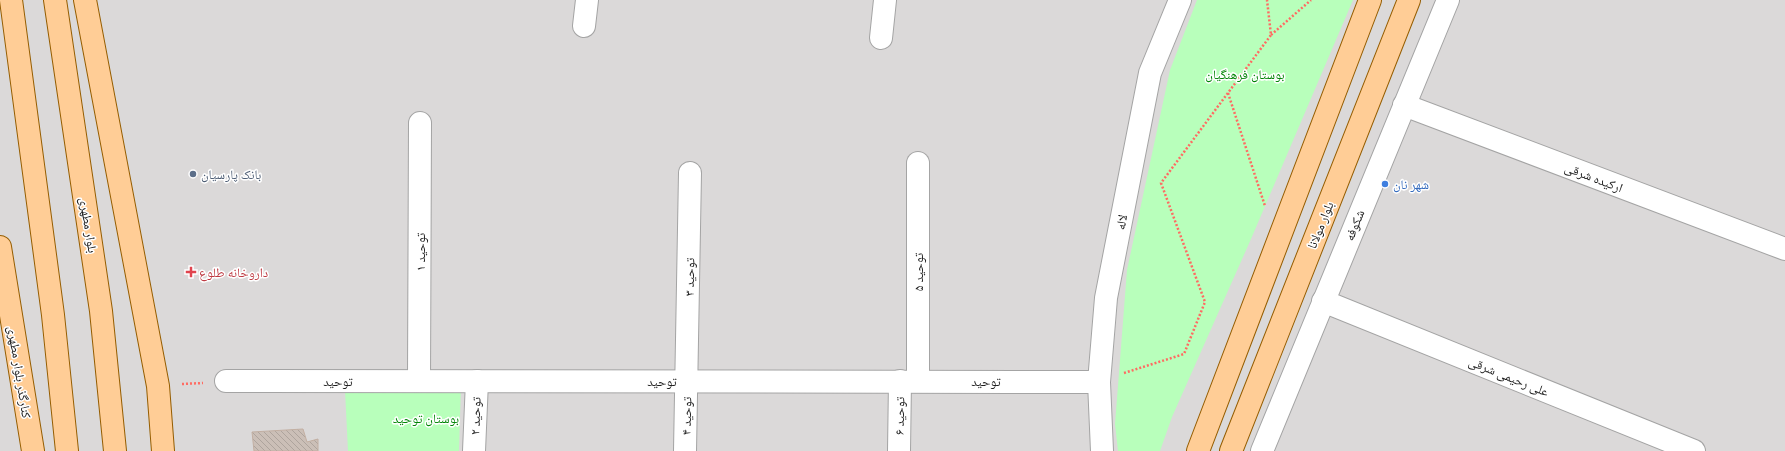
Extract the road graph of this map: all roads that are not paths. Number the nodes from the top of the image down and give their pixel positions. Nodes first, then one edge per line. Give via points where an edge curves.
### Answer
1 (11, 0) edge
2 (55, 0) edge
3 (85, 0) edge
4 (587, 0) edge
5 (885, 0) edge
6 (1180, 0) edge
7 (1370, 0) edge
8 (1409, 0) edge
9 (1448, 0) edge
10 (584, 26) dead end
11 (881, 38) dead end
12 (1404, 105) junction
13 (420, 123) dead end
14 (918, 163) dead end
15 (690, 173) dead end
16 (0, 247) edge
17 (1785, 249) edge
18 (1323, 301) junction
19 (226, 381) road end
20 (419, 381) junction
21 (477, 381) junction
22 (687, 381) junction
23 (909, 381) junction
24 (1099, 382) junction
25 (32, 451) edge
26 (67, 451) edge
27 (115, 451) edge
28 (163, 451) edge
29 (474, 451) edge
30 (685, 451) edge
31 (899, 451) edge
32 (1102, 451) edge
33 (1198, 451) edge
34 (1231, 451) edge
35 (1262, 451) edge
36 (1694, 451) edge

1 - 26 main road via 54,315
2 - 27 main road, بلوار مطهری via 102,311
3 - 28 main road via 158,386
4 - 10 street
5 - 11 street
6 - 24 street, لاله via 1150,73 1106,298
7 - 33 main road
8 - 34 main road, بلوار مولانا
9 - 12 street, شکوفه
12 - 17 street, ارکیده شرقی
12 - 18 street, شکوفه
13 - 20 street, توحید ۱
14 - 23 street, توحید ۵
15 - 22 street, توحید ۳
16 - 25 main road, کنارگذر بلوار مطهری
18 - 35 street, شکوفه
18 - 36 street, علی رحیمی شرقی
19 - 20 street, توحید
20 - 21 street, توحید
21 - 22 street, توحید
21 - 29 street, توحید ۲
22 - 23 street, توحید
22 - 30 street, توحید ۴
23 - 24 street, توحید
23 - 31 street, توحید ۶
24 - 32 street, لاله

